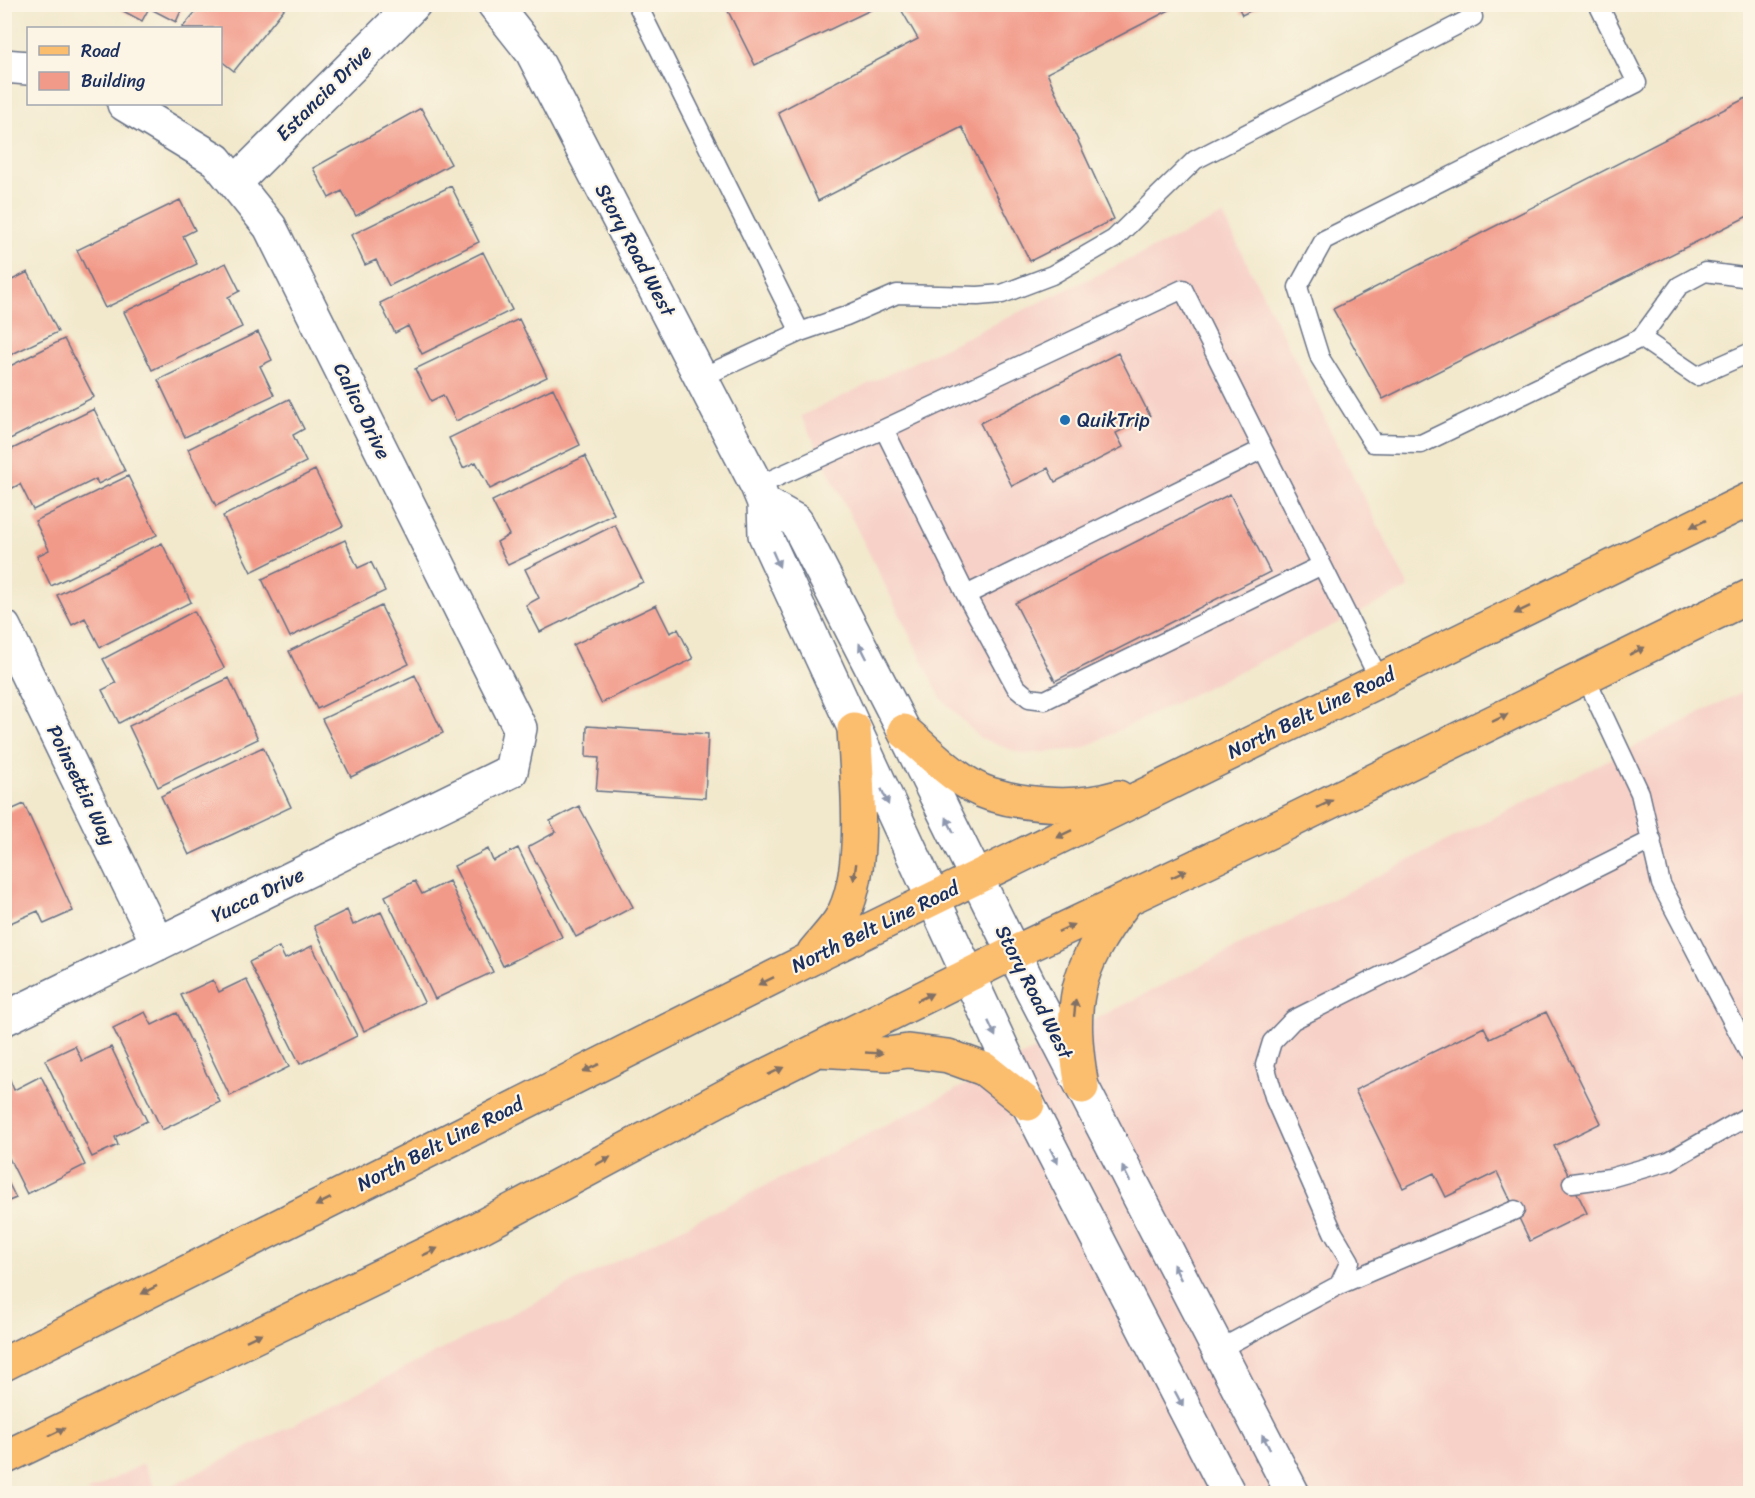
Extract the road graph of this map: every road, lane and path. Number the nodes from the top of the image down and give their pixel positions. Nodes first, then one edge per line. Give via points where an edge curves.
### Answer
1 (414, 4) edge
2 (494, 4) edge
3 (637, 4) edge
4 (1468, 4) edge
5 (1598, 4) edge
6 (4, 66) edge
7 (27, 68) edge
8 (126, 105) edge
9 (235, 183) junction
10 (1750, 278) edge
11 (800, 332) junction
12 (1641, 338) junction
13 (1750, 354) edge
14 (702, 377) junction
15 (884, 429) junction
16 (1263, 449) junction
17 (761, 494) junction
18 (1750, 499) edge
19 (1322, 565) junction
20 (966, 595) junction
21 (1750, 596) edge
22 (4, 627) edge
23 (1585, 676) junction
24 (1379, 679) junction
25 (854, 729) junction
26 (904, 731) junction
27 (511, 771) joint
28 (1168, 783) junction
29 (1652, 840) junction
30 (976, 877) junction
31 (1127, 899) junction
32 (931, 900) junction
33 (158, 944) junction
34 (1013, 953) junction
35 (806, 961) junction
36 (967, 976) junction
37 (4, 1018) edge
38 (816, 1050) junction
39 (1750, 1055) edge
40 (1082, 1087) junction
41 (1028, 1104) junction
42 (1750, 1115) edge
43 (1572, 1183) dead end
44 (1515, 1210) dead end
45 (1339, 1285) junction
46 (1218, 1350) junction
47 (4, 1364) edge
48 (4, 1458) edge
49 (1229, 1494) edge
50 (1293, 1494) edge

1 - 9 street, Estancia Drive
2 - 14 street, Story Road West via 532,52
3 - 11 lane
4 - 11 lane via 1473,17 1195,160 1114,239 1052,275 1002,294 897,294
5 - 12 lane via 1637,83 1324,240 1298,287 1320,358 1373,442 1421,444
6 - 7 street
8 - 9 street, Calico Drive via 216,160
9 - 27 street, Calico Drive via 270,227 520,728
10 - 12 lane via 1705,272 1679,286
11 - 14 lane
12 - 13 lane via 1697,376
14 - 17 street, Story Road West
15 - 16 lane via 1183,289
15 - 17 lane
15 - 20 lane
16 - 19 lane
16 - 20 lane
17 -> 25 street, Story Road West via 765,534
26 -> 17 street, Story Road West via 796,521
18 -> 24 main road, North Belt Line Road
19 - 20 lane via 1045,700 1029,698 1016,687
19 - 24 lane
23 -> 21 main road
22 - 33 street, Poinsettia Way
23 - 29 lane via 1640,793
31 -> 23 main road
24 - 28 main road, North Belt Line Road
25 -> 32 street, Story Road West
25 -> 35 main road via 857,874 841,919
26 - 28 main road via 956,774 988,794 1043,804 1101,802
30 -> 26 street, Story Road West
27 - 33 street, Yucca Drive
28 -> 30 main road, North Belt Line Road
29 - 39 lane via 1661,884
29 - 45 lane via 1293,1020 1272,1042 1265,1065 1275,1100 1333,1232 1350,1261
30 - 32 main road, North Belt Line Road
30 - 34 street, Story Road West
34 -> 31 main road
40 -> 31 main road via 1074,1040 1074,1006 1079,984 1103,931
32 - 35 main road, North Belt Line Road
32 - 36 street, Story Road West
33 - 37 street, Yucca Drive
34 - 36 main road
34 - 40 street, Story Road West
35 -> 47 main road, North Belt Line Road
38 -> 36 main road
36 -> 41 street, Story Road West
38 -> 41 main road via 887,1054 908,1051 948,1056 984,1069
48 -> 38 main road via 476,1230
46 -> 40 street, Story Road West
41 -> 49 street, Story Road West
42 - 43 lane via 1669,1161 1610,1178
44 - 45 lane
45 - 46 lane
50 -> 46 street, Story Road West

